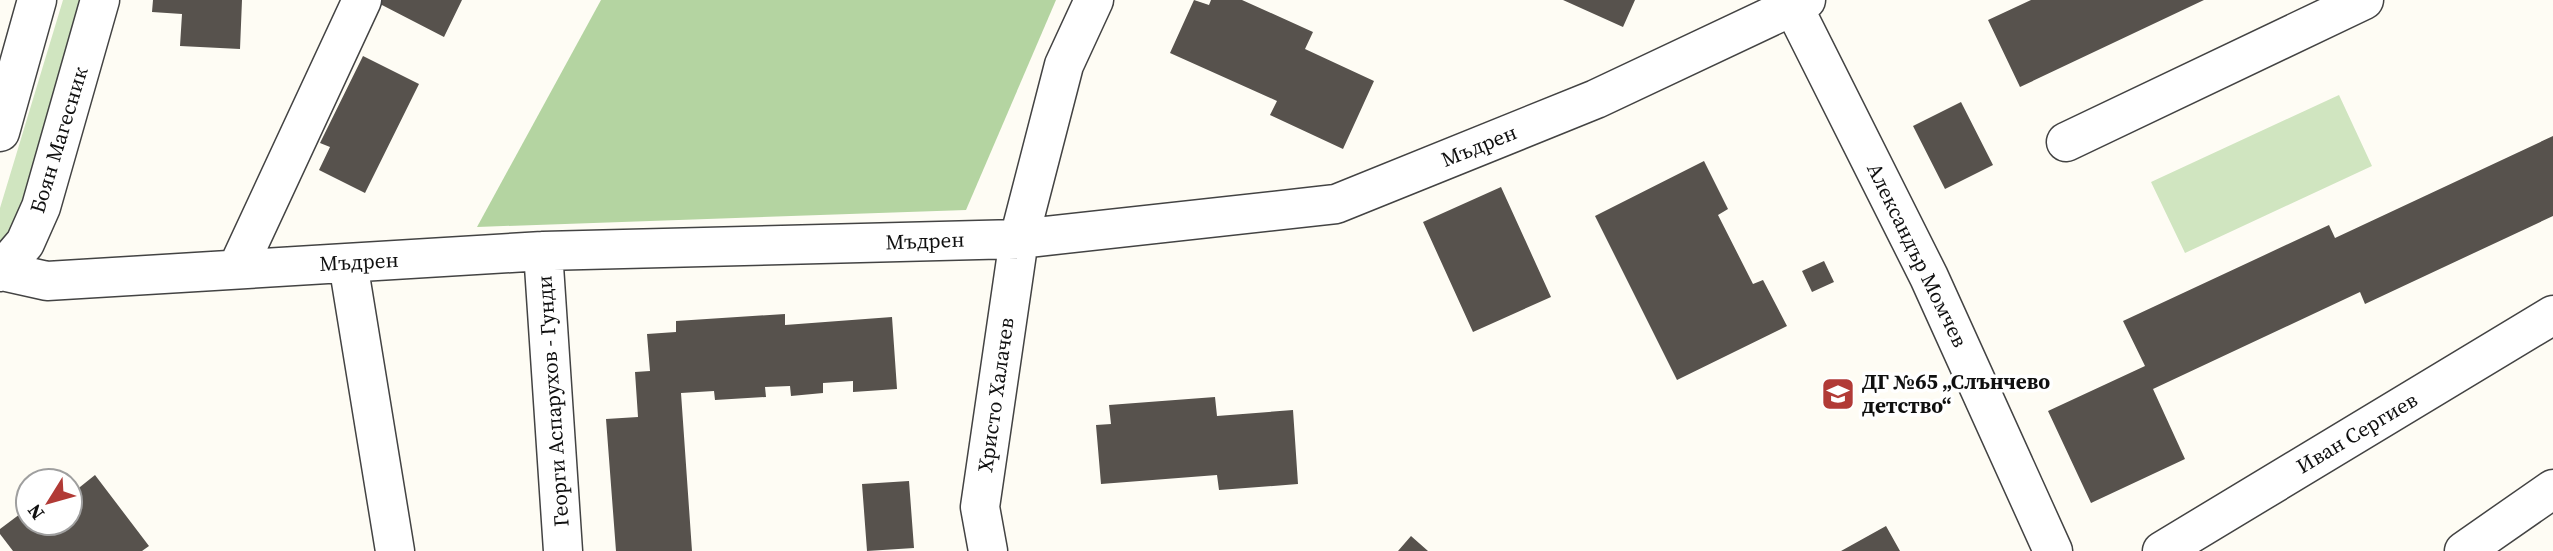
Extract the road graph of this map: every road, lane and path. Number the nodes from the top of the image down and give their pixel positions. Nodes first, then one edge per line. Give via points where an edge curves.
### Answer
1 (37, 0) edge
2 (100, 0) edge
3 (362, 0) edge
4 (1094, 0) edge
5 (2364, 0) edge
6 (1796, 2) edge
7 (0, 132) edge
8 (2066, 142) dead end
9 (1020, 239) junction
10 (543, 251) junction
11 (348, 263) junction
12 (237, 269) junction
13 (1, 271) edge
14 (2553, 315) edge
15 (2553, 489) edge
16 (395, 551) edge
17 (562, 551) edge
18 (988, 551) edge
19 (2053, 551) edge
20 (2161, 551) edge
21 (2464, 551) edge

1 - 7 street
2 - 13 street, Боян Магесник via 41,208 24,243
3 - 12 street
4 - 9 street, Христо Халачев via 1064,65
5 - 8 street
6 - 9 street, Мъдрен via 1596,99 1336,204
6 - 19 street, Александър Момчев via 1924,266
9 - 10 street, Мъдрен
9 - 18 street, Христо Халачев via 980,508
10 - 11 street, Мъдрен
10 - 17 street, Георги Аспарухов - Гунди
11 - 12 street, Мъдрен
11 - 16 street
12 - 13 street, Мъдрен via 47,281
14 - 20 street, Иван Сергиев
15 - 21 street

